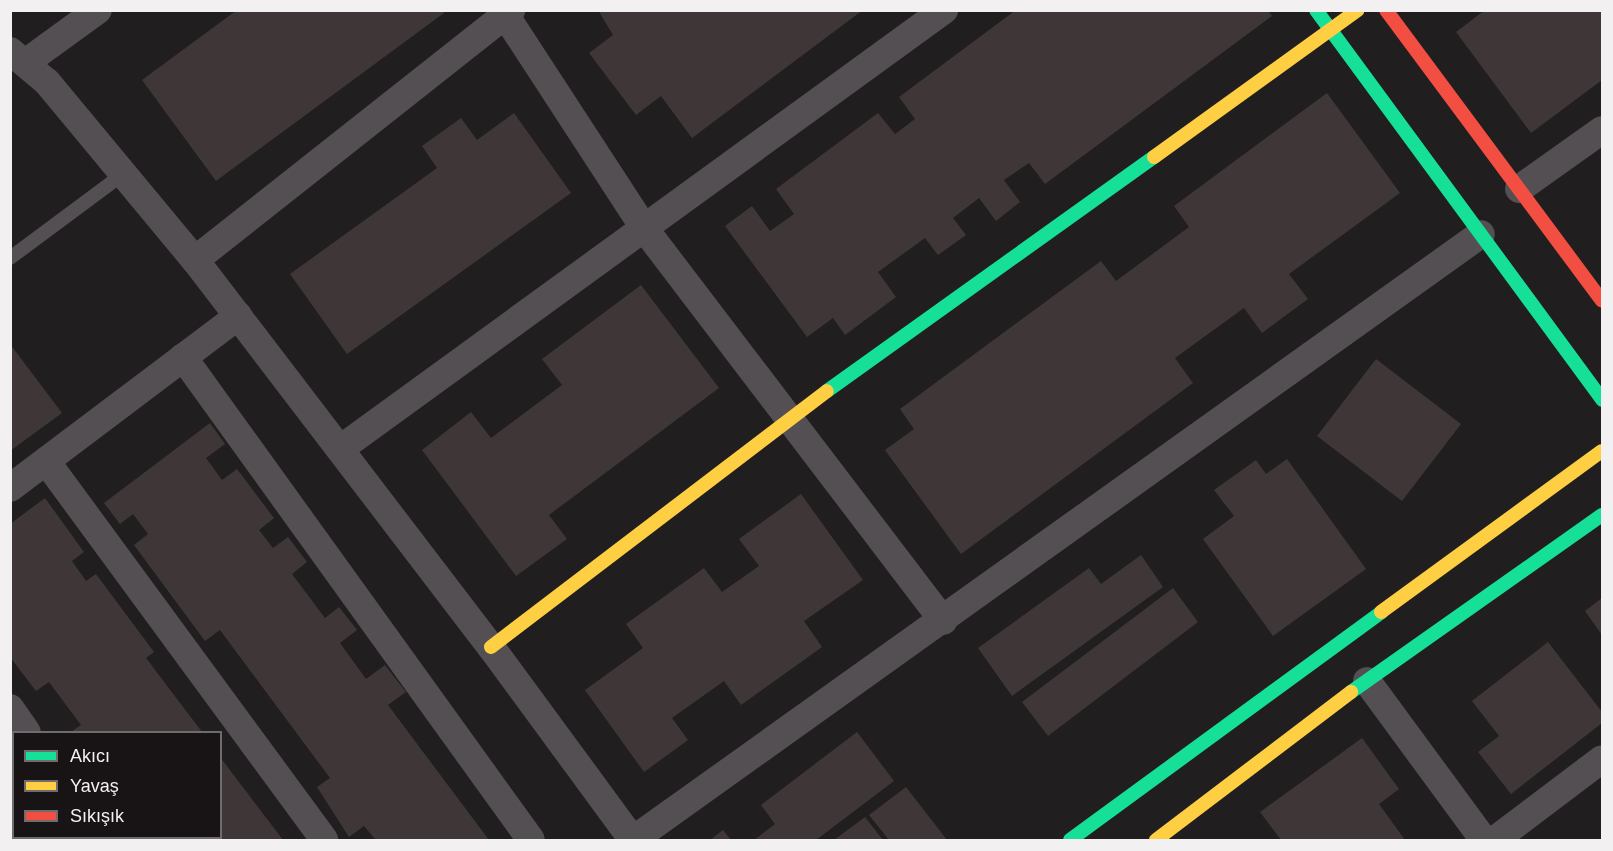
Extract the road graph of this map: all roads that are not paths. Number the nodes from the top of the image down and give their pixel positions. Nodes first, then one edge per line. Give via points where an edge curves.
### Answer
1 (98, 10) edge
2 (944, 10) edge
3 (1316, 10) edge
4 (1358, 10) edge
5 (1386, 10) edge
6 (506, 12) edge
7 (1329, 28) junction
8 (18, 57) edge
9 (1602, 130) edge
10 (126, 172) junction
11 (1520, 189) junction
12 (644, 228) junction
13 (1480, 234) junction
14 (10, 258) edge
15 (195, 260) junction
16 (1602, 301) edge
17 (238, 316) junction
18 (183, 357) junction
19 (1602, 400) edge
20 (789, 418) junction
21 (340, 449) junction
22 (1602, 451) edge
23 (46, 461) junction
24 (10, 488) edge
25 (1602, 515) edge
26 (943, 621) junction
27 (491, 647) junction
28 (1367, 681) junction
29 (10, 708) edge
30 (26, 731) edge
31 (1602, 759) edge
32 (1174, 835) edge
33 (324, 840) edge
34 (531, 840) edge
35 (633, 840) edge
36 (1070, 840) edge
37 (1484, 840) edge
38 (1495, 840) edge

1 - 8 street
2 - 12 street
3 - 7 street
4 - 7 street
5 - 11 street
6 - 12 street
6 - 15 street
7 - 13 street
7 - 20 street
8 - 10 street via 47,82
9 - 11 street
10 - 14 lane
10 - 15 street
11 - 16 street
12 - 20 street
12 - 21 street
13 - 19 street
13 - 26 street
15 - 17 street
17 - 18 street
17 - 21 street
18 - 23 street
18 - 34 street
20 - 26 street
20 - 27 street
21 - 27 street
22 - 36 street
23 - 24 street
23 - 33 street
25 - 28 street
26 - 35 street
27 - 35 street
28 - 32 street
28 - 37 street
29 - 30 street
31 - 38 street

